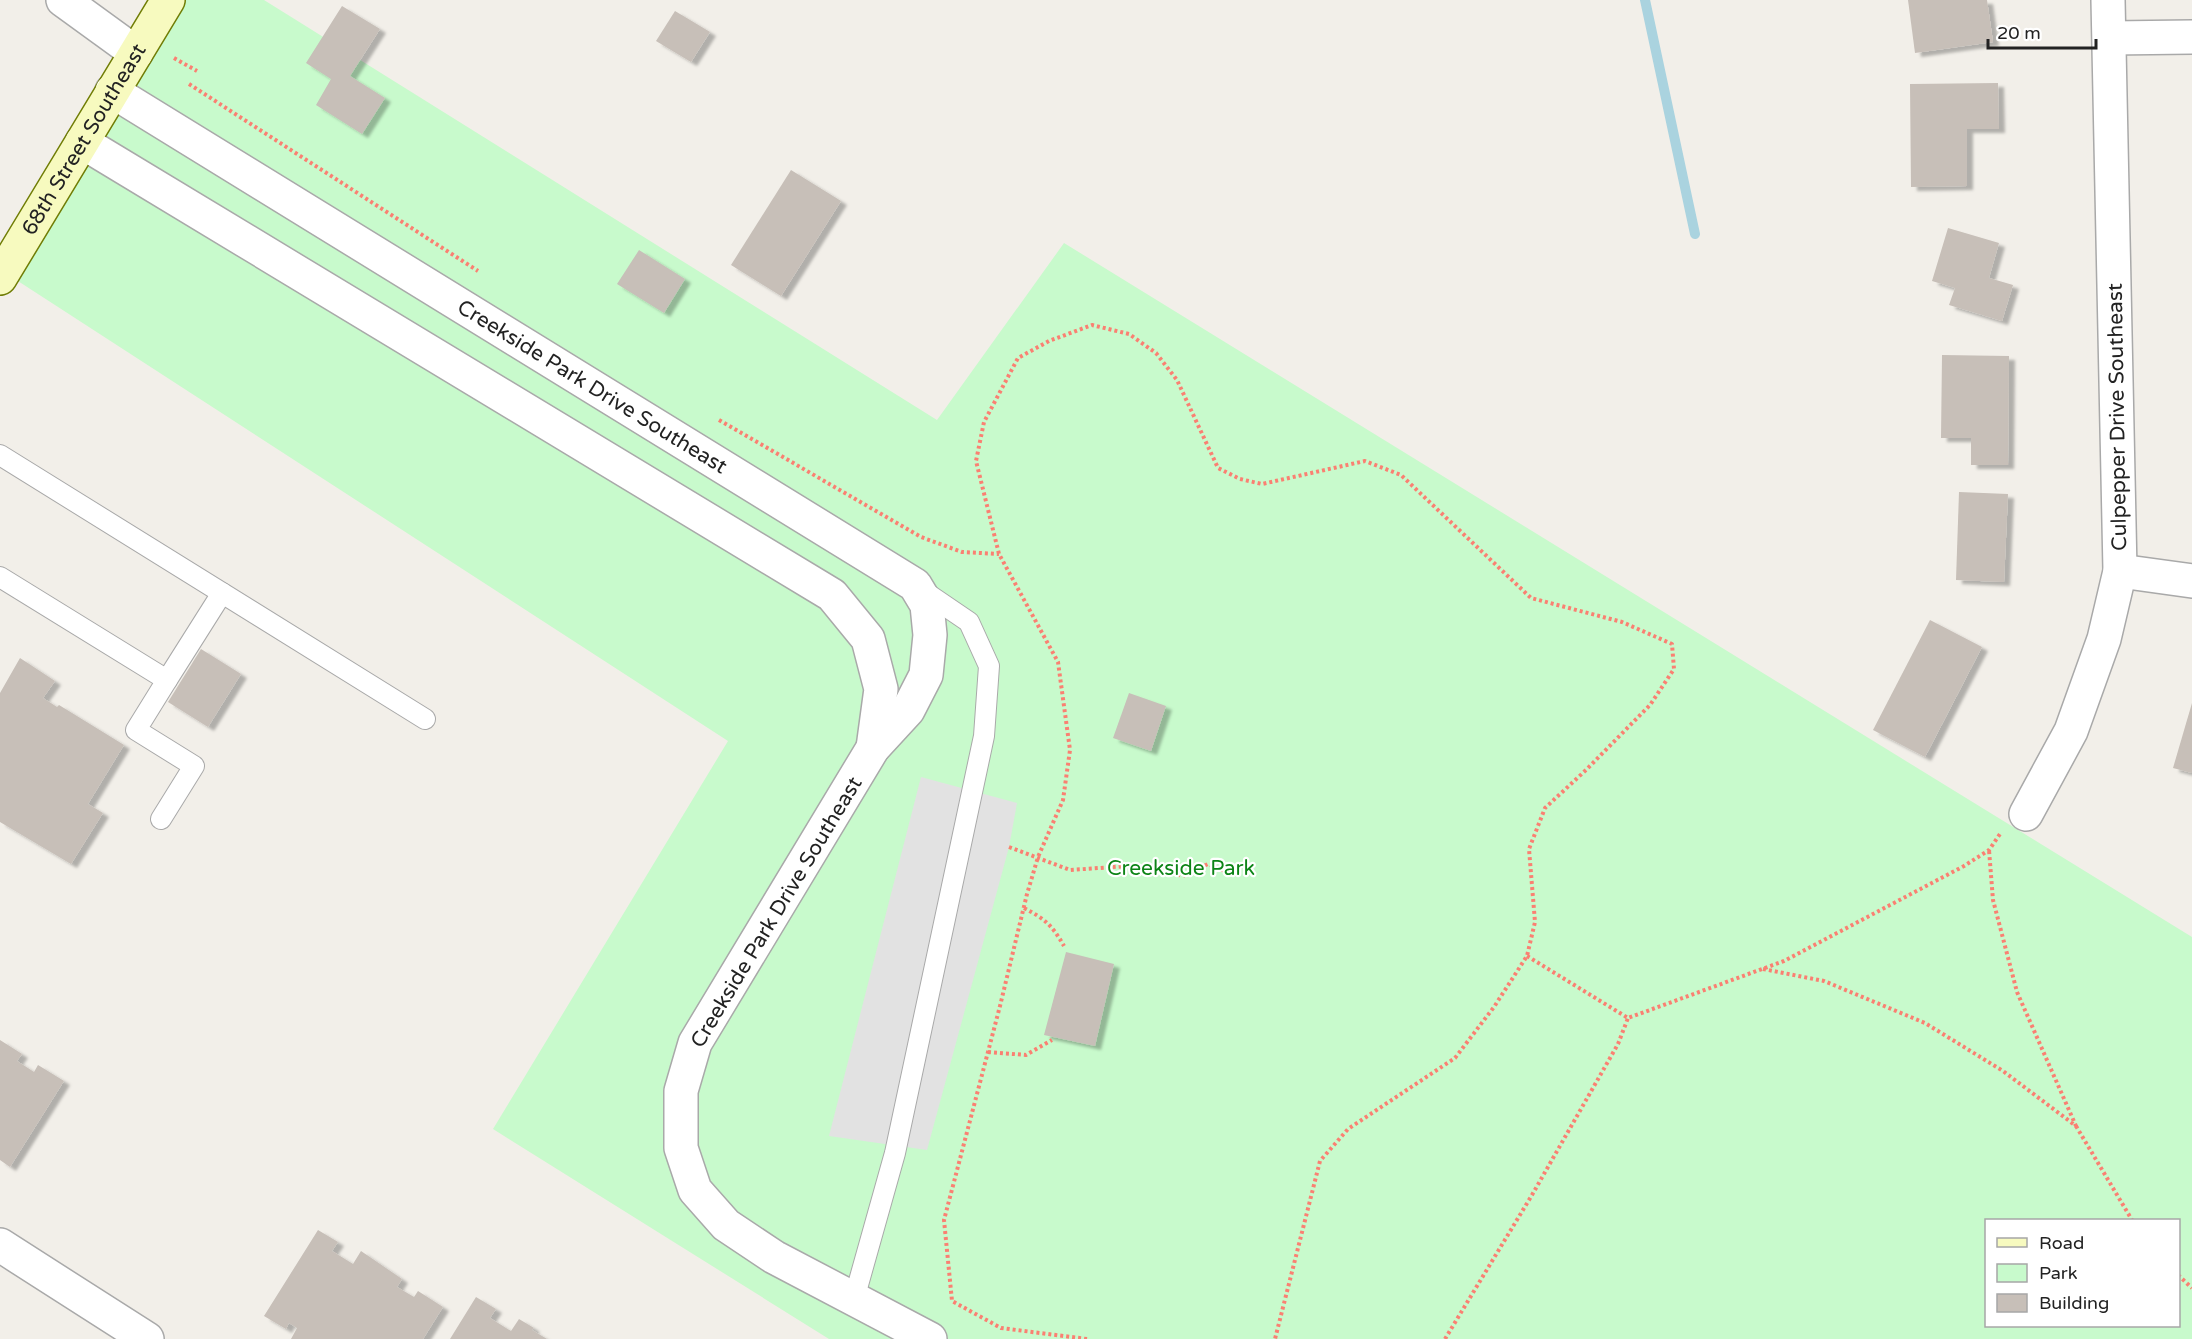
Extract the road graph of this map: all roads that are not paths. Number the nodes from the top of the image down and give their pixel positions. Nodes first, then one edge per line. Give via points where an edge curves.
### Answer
1 (63, 0) edge
2 (168, 0) edge
3 (2108, 0) edge
4 (2192, 37) edge
5 (2110, 38) junction
6 (136, 53) junction
7 (112, 91) junction
8 (82, 142) junction
9 (0, 278) edge
10 (0, 454) edge
11 (2120, 571) junction
12 (0, 577) edge
13 (2192, 581) edge
14 (915, 585) junction
15 (222, 593) junction
16 (167, 680) junction
17 (425, 719) dead end
18 (873, 748) junction
19 (2026, 814) road end
20 (161, 819) dead end
21 (0, 1245) edge
22 (854, 1299) junction
23 (147, 1339) edge
24 (930, 1339) edge

1 - 6 street
2 - 6 main road, 68th Street Southeast
3 - 5 street, Culpepper Drive Southeast
4 - 5 street
5 - 11 street, Culpepper Drive Southeast
6 - 7 main road, 68th Street Southeast
7 - 8 main road, 68th Street Southeast
7 - 14 street, Creekside Park Drive Southeast
8 - 9 main road, 68th Street Southeast
8 - 18 street, Creekside Park Drive Southeast via 832,595 868,639 879,679
10 - 15 lane
11 - 13 street
11 - 19 street, Culpepper Drive Southeast via 2104,639 2071,731
12 - 16 lane
14 - 18 street, Creekside Park Drive Southeast via 927,605 930,634 926,675 908,710
14 - 22 lane via 969,622 989,666 984,736 895,1153
15 - 16 lane
15 - 17 lane
16 - 20 lane via 136,730 194,766
18 - 22 street, Creekside Park Drive Southeast via 695,1043 681,1091 681,1148 696,1190 726,1225 774,1257
21 - 23 street
22 - 24 street, Creekside Park Drive Southeast

